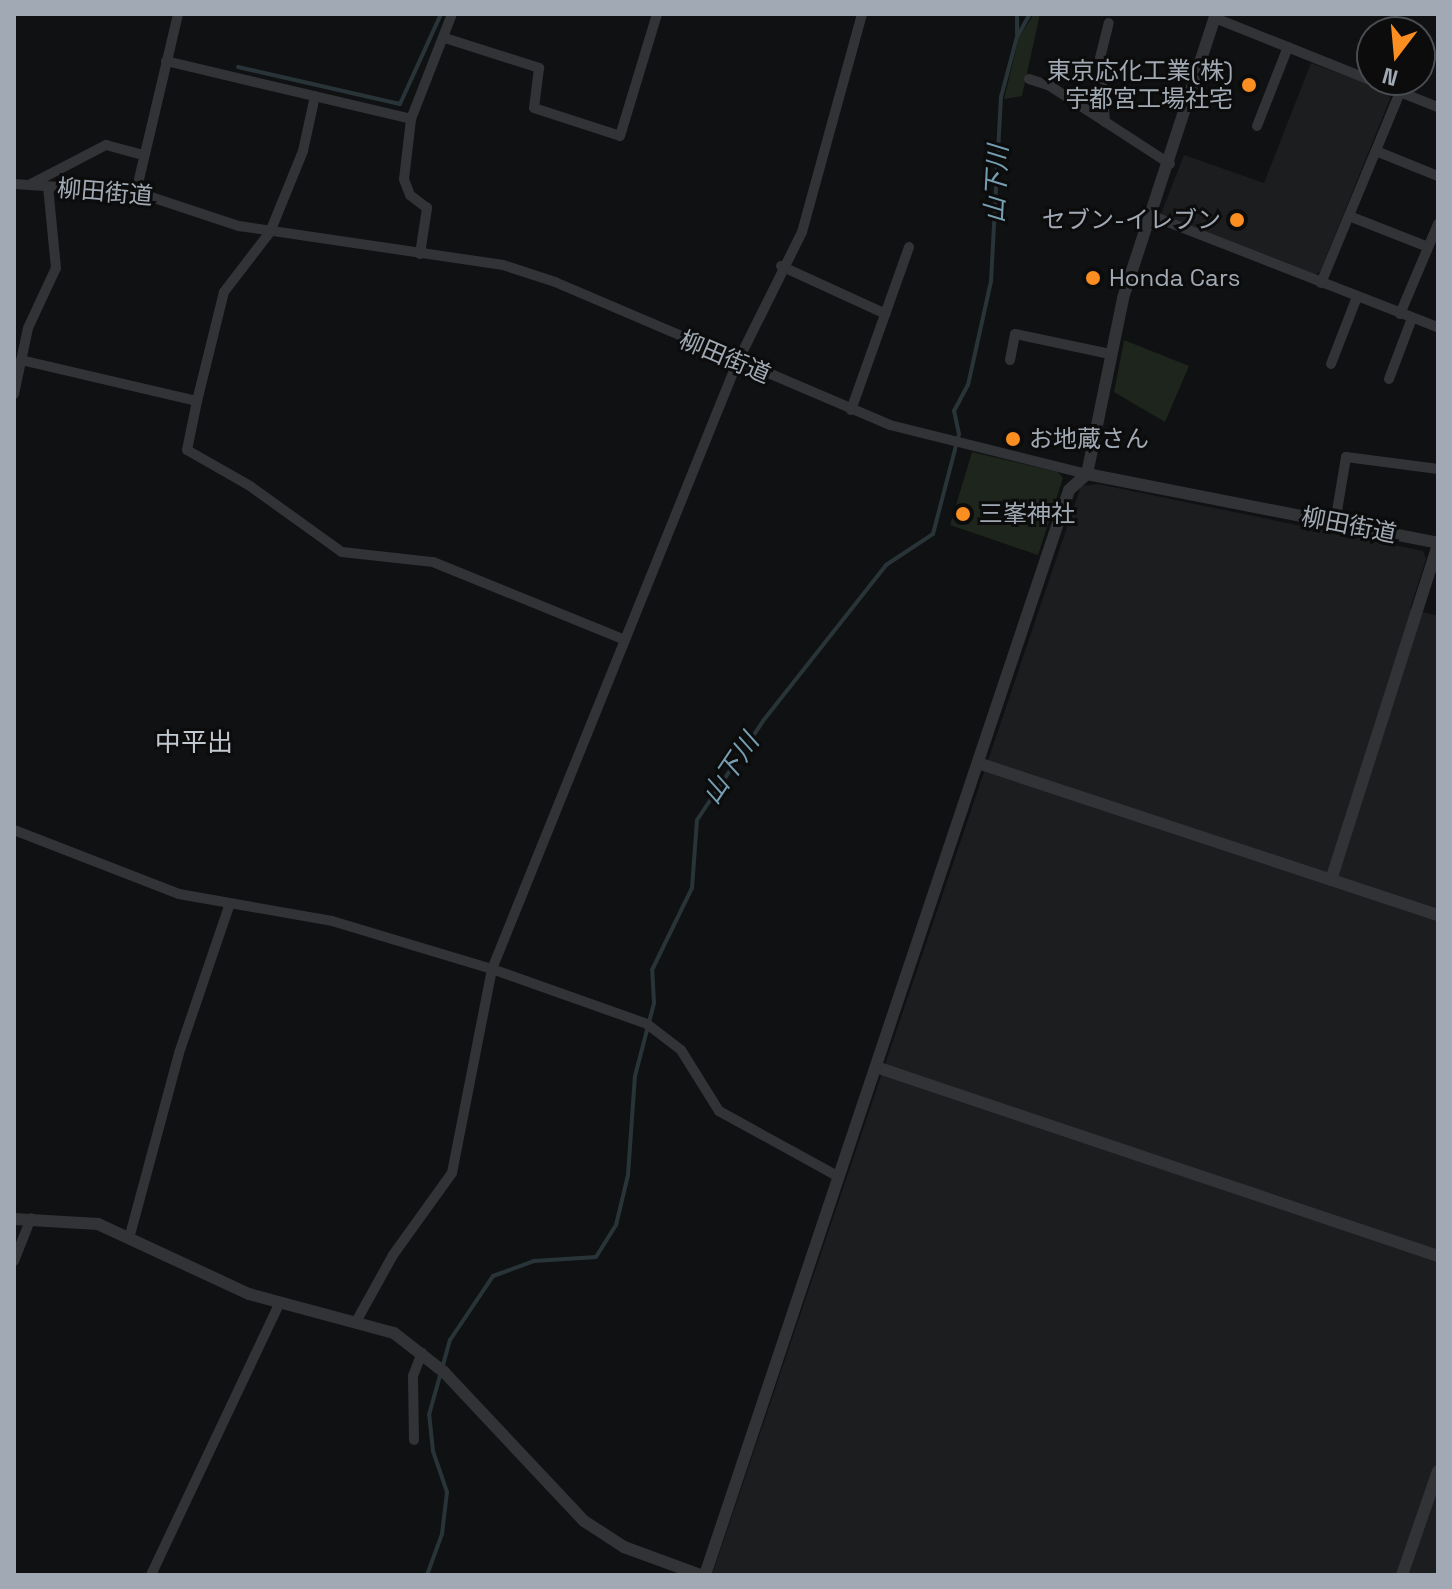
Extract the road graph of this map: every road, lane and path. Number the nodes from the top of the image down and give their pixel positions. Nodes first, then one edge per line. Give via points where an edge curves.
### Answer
1 (178, 14) edge
2 (452, 14) edge
3 (657, 14) edge
4 (862, 14) edge
5 (1215, 16) edge
6 (1109, 23) dead end
7 (445, 38) junction
8 (1288, 47) junction
9 (166, 61) junction
10 (1356, 74) edge
11 (1029, 79) dead end
12 (315, 96) junction
13 (1398, 96) edge
14 (1410, 96) edge
15 (1438, 107) edge
16 (411, 119) junction
17 (1105, 122) junction
18 (1257, 126) dead end
19 (1376, 151) junction
20 (143, 155) junction
21 (1170, 164) junction
22 (1438, 176) edge
23 (14, 184) edge
24 (28, 185) junction
25 (48, 187) junction
26 (136, 192) junction
27 (1150, 215) junction
28 (1349, 216) junction
29 (1438, 224) edge
30 (270, 232) junction
31 (909, 247) dead end
32 (1428, 247) junction
33 (420, 254) junction
34 (781, 266) junction
35 (1321, 283) junction
36 (1357, 297) junction
37 (886, 314) junction
38 (1400, 314) junction
39 (1412, 318) junction
40 (1438, 327) edge
41 (1110, 354) junction
42 (21, 360) junction
43 (1010, 360) dead end
44 (737, 363) junction
45 (1331, 364) dead end
46 (1389, 379) dead end
47 (14, 394) edge
48 (197, 401) junction
49 (851, 410) junction
50 (1438, 469) edge
51 (1087, 474) junction
52 (1335, 523) junction
53 (1438, 544) edge
54 (625, 640) junction
55 (978, 763) junction
56 (14, 830) edge
57 (1331, 880) junction
58 (229, 906) junction
59 (1438, 915) edge
60 (492, 969) junction
61 (876, 1067) junction
62 (839, 1177) junction
63 (31, 1218) junction
64 (14, 1219) edge
65 (130, 1235) junction
66 (1438, 1256) edge
67 (14, 1261) edge
68 (279, 1304) junction
69 (357, 1320) junction
70 (422, 1353) junction
71 (414, 1440) dead end
72 (1438, 1471) edge
73 (1424, 1511) junction
74 (1438, 1516) edge
75 (151, 1575) edge
76 (702, 1575) edge
77 (1402, 1575) edge

1 - 9 street
2 - 7 street
3 - 7 street via 620,136 534,108 539,68
4 - 34 street via 810,212
5 - 8 street
5 - 21 street
6 - 17 street via 1100,58
7 - 16 street
8 - 10 street
8 - 18 street
9 - 12 street
9 - 20 street
11 - 17 street via 1050,86
12 - 16 street
12 - 30 street via 303,151
13 - 19 street
14 - 15 street
16 - 33 street via 404,179 410,195 427,208
17 - 21 street
19 - 22 street
19 - 28 street
20 - 24 street via 106,145
20 - 26 street
21 - 27 street
23 - 24 street, 柳田街道
24 - 25 street, 柳田街道
25 - 26 street, 柳田街道
25 - 42 street via 56,268 31,319
26 - 30 street, 柳田街道
27 - 35 street
27 - 41 street
28 - 32 street
28 - 35 street
29 - 32 street
30 - 33 street, 柳田街道
30 - 48 street via 224,292
31 - 37 street
32 - 38 street
33 - 44 street, 柳田街道 via 503,265 555,282
34 - 37 street
34 - 44 street
35 - 36 street
36 - 38 street
36 - 45 street
37 - 49 street
38 - 39 street
39 - 40 street
39 - 46 street
41 - 43 street via 1015,334
41 - 51 street
42 - 47 street
42 - 48 street
44 - 49 street, 柳田街道
44 - 54 street
48 - 54 street via 187,450 250,486 342,552 433,562
49 - 51 street, 柳田街道 via 929,437
50 - 52 street via 1346,457
51 - 52 street, 柳田街道
51 - 55 street via 1069,490
52 - 53 street, 柳田街道
53 - 57 street
54 - 60 street
55 - 57 street
55 - 61 street
56 - 58 street via 179,894
57 - 59 street
58 - 60 street via 332,921
58 - 65 street via 179,1053
60 - 62 street via 667,1035 719,1111
60 - 69 street via 452,1173 393,1255
61 - 62 street
61 - 66 street
62 - 76 street
63 - 64 street
63 - 65 street via 98,1224
63 - 67 street
65 - 68 street
68 - 69 street
68 - 75 street
69 - 70 street via 394,1333
70 - 71 street via 413,1376
70 - 76 street via 584,1521 624,1547
72 - 73 street
73 - 74 street
73 - 77 street

